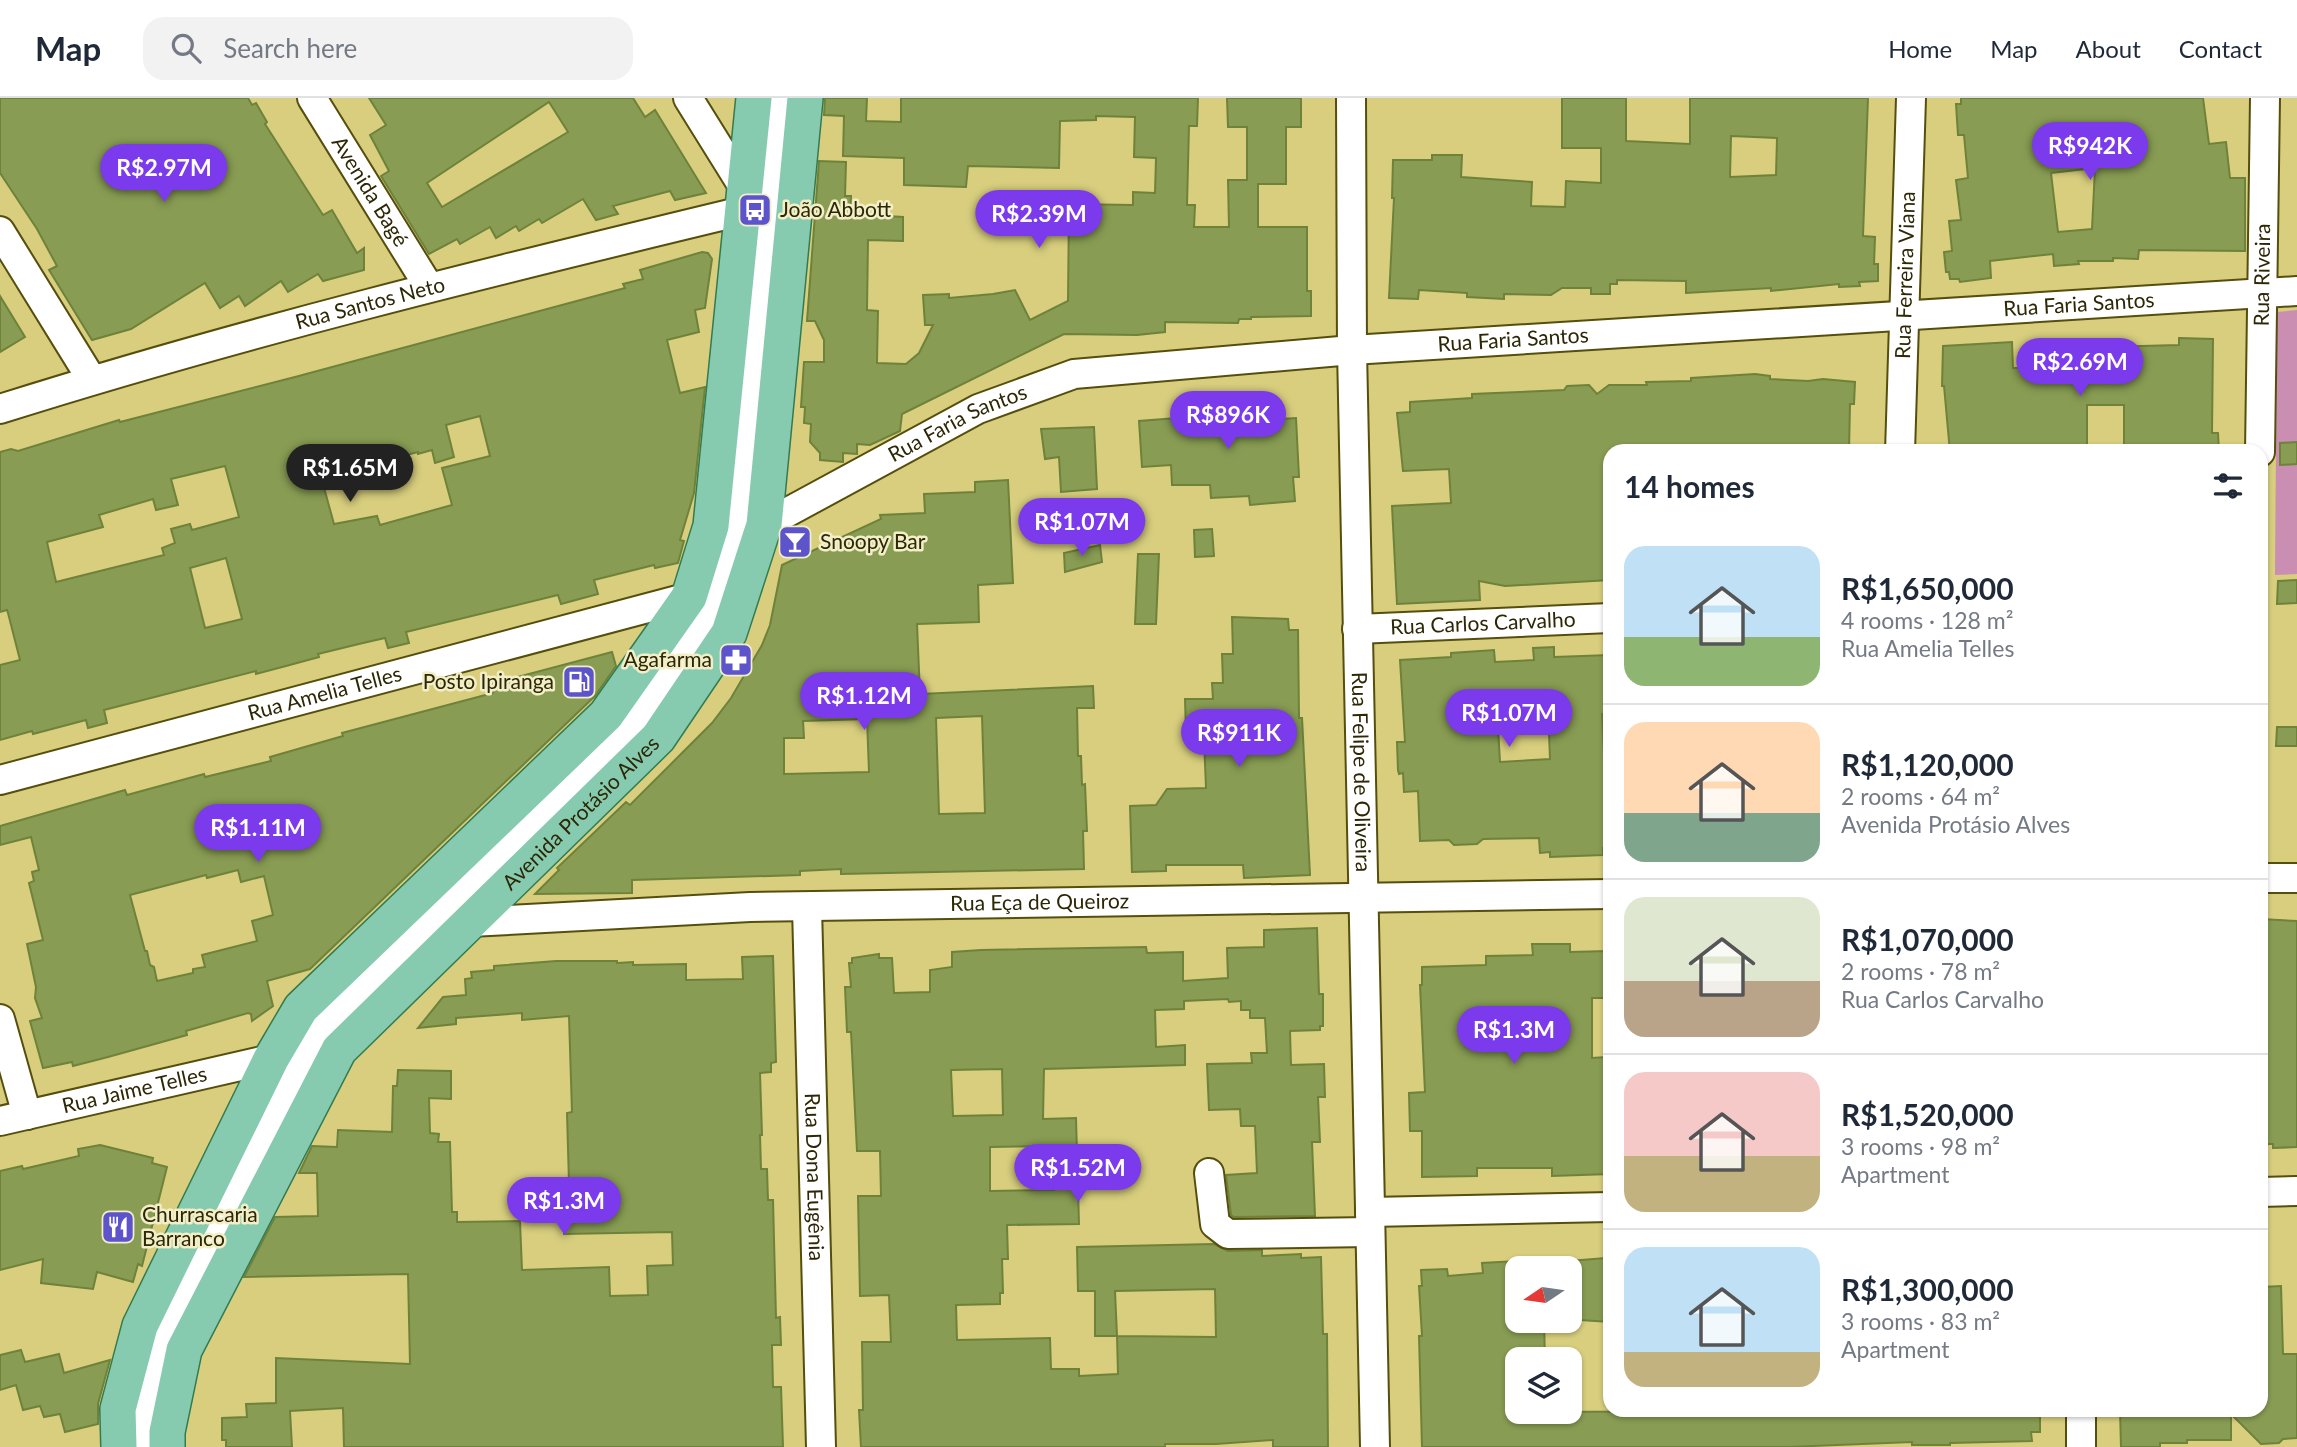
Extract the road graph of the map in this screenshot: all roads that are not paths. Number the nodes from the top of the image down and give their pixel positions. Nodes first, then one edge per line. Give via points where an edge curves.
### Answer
1 (312, 98) edge
2 (688, 98) edge
3 (754, 98) edge
4 (779, 98) edge
5 (806, 98) edge
6 (1351, 98) edge
7 (1911, 98) edge
8 (2265, 98) edge
9 (743, 200) junction
10 (0, 231) edge
11 (762, 281) junction
12 (429, 287) junction
13 (2297, 291) edge
14 (2262, 295) junction
15 (1903, 315) junction
16 (1352, 349) junction
17 (726, 379) junction
18 (92, 380) junction
19 (778, 384) junction
20 (0, 409) edge
21 (1900, 444) edge
22 (2260, 444) edge
23 (764, 525) junction
24 (689, 597) junction
25 (1603, 618) edge
26 (1357, 629) junction
27 (0, 780) edge
28 (2268, 878) edge
29 (2297, 878) edge
30 (1603, 894) edge
31 (1363, 899) junction
32 (807, 907) junction
33 (470, 922) junction
34 (0, 1019) edge
35 (271, 1059) junction
36 (13, 1118) edge
37 (1209, 1173) dead end
38 (2297, 1191) edge
39 (2268, 1192) edge
40 (1603, 1207) edge
41 (1370, 1222) junction
42 (2081, 1417) edge
43 (119, 1447) edge
44 (143, 1447) edge
45 (167, 1447) edge
46 (821, 1447) edge
47 (1375, 1447) edge
48 (2081, 1447) edge

1 - 12 street, Avenida Bagé
2 - 9 street
3 - 9 main road
4 - 11 street
5 - 19 main road, Avenida Protásio Alves
6 - 16 street, Rua Felipe de Oliveira
7 - 15 street, Rua Ferreira Viana
8 - 14 street, Rua Riveira
9 - 12 street, Rua Santos Neto
9 - 17 main road
10 - 18 street
11 - 17 street
11 - 19 street
11 - 44 street via 738,525 709,615 632,727 320,1029 162,1338 142,1421
12 - 18 street, Rua Santos Neto
13 - 14 street, Rua Faria Santos
14 - 15 street, Rua Faria Santos
14 - 22 street, Rua Riveira
15 - 16 street, Rua Faria Santos
15 - 21 street, Rua Ferreira Viana
16 - 23 street, Rua Faria Santos via 1074,374 978,409
16 - 26 street, Rua Felipe de Oliveira
17 - 24 main road via 711,526
18 - 20 street, Rua Santos Neto
19 - 23 main road, Avenida Protásio Alves
23 - 33 main road, Avenida Protásio Alves via 729,633 658,738
24 - 27 street, Rua Amelia Telles
24 - 35 main road via 606,715 301,1008
25 - 26 street, Rua Carlos Carvalho
26 - 31 street, Rua Felipe de Oliveira
28 - 29 street
30 - 31 street, Rua Eça de Queiroz
31 - 32 street, Rua Eça de Queiroz
31 - 41 street, Rua Felipe de Oliveira
32 - 33 street, Rua Eça de Queiroz
32 - 46 street, Rua Dona Eugênia
33 - 45 main road, Avenida Protásio Alves via 339,1050 184,1350
34 - 36 street
35 - 36 street, Rua Jaime Telles
35 - 43 main road via 141,1326 118,1409
37 - 41 street via 1215,1224 1228,1234
38 - 39 street
40 - 41 street
41 - 47 street, Rua Felipe de Oliveira
42 - 48 street

